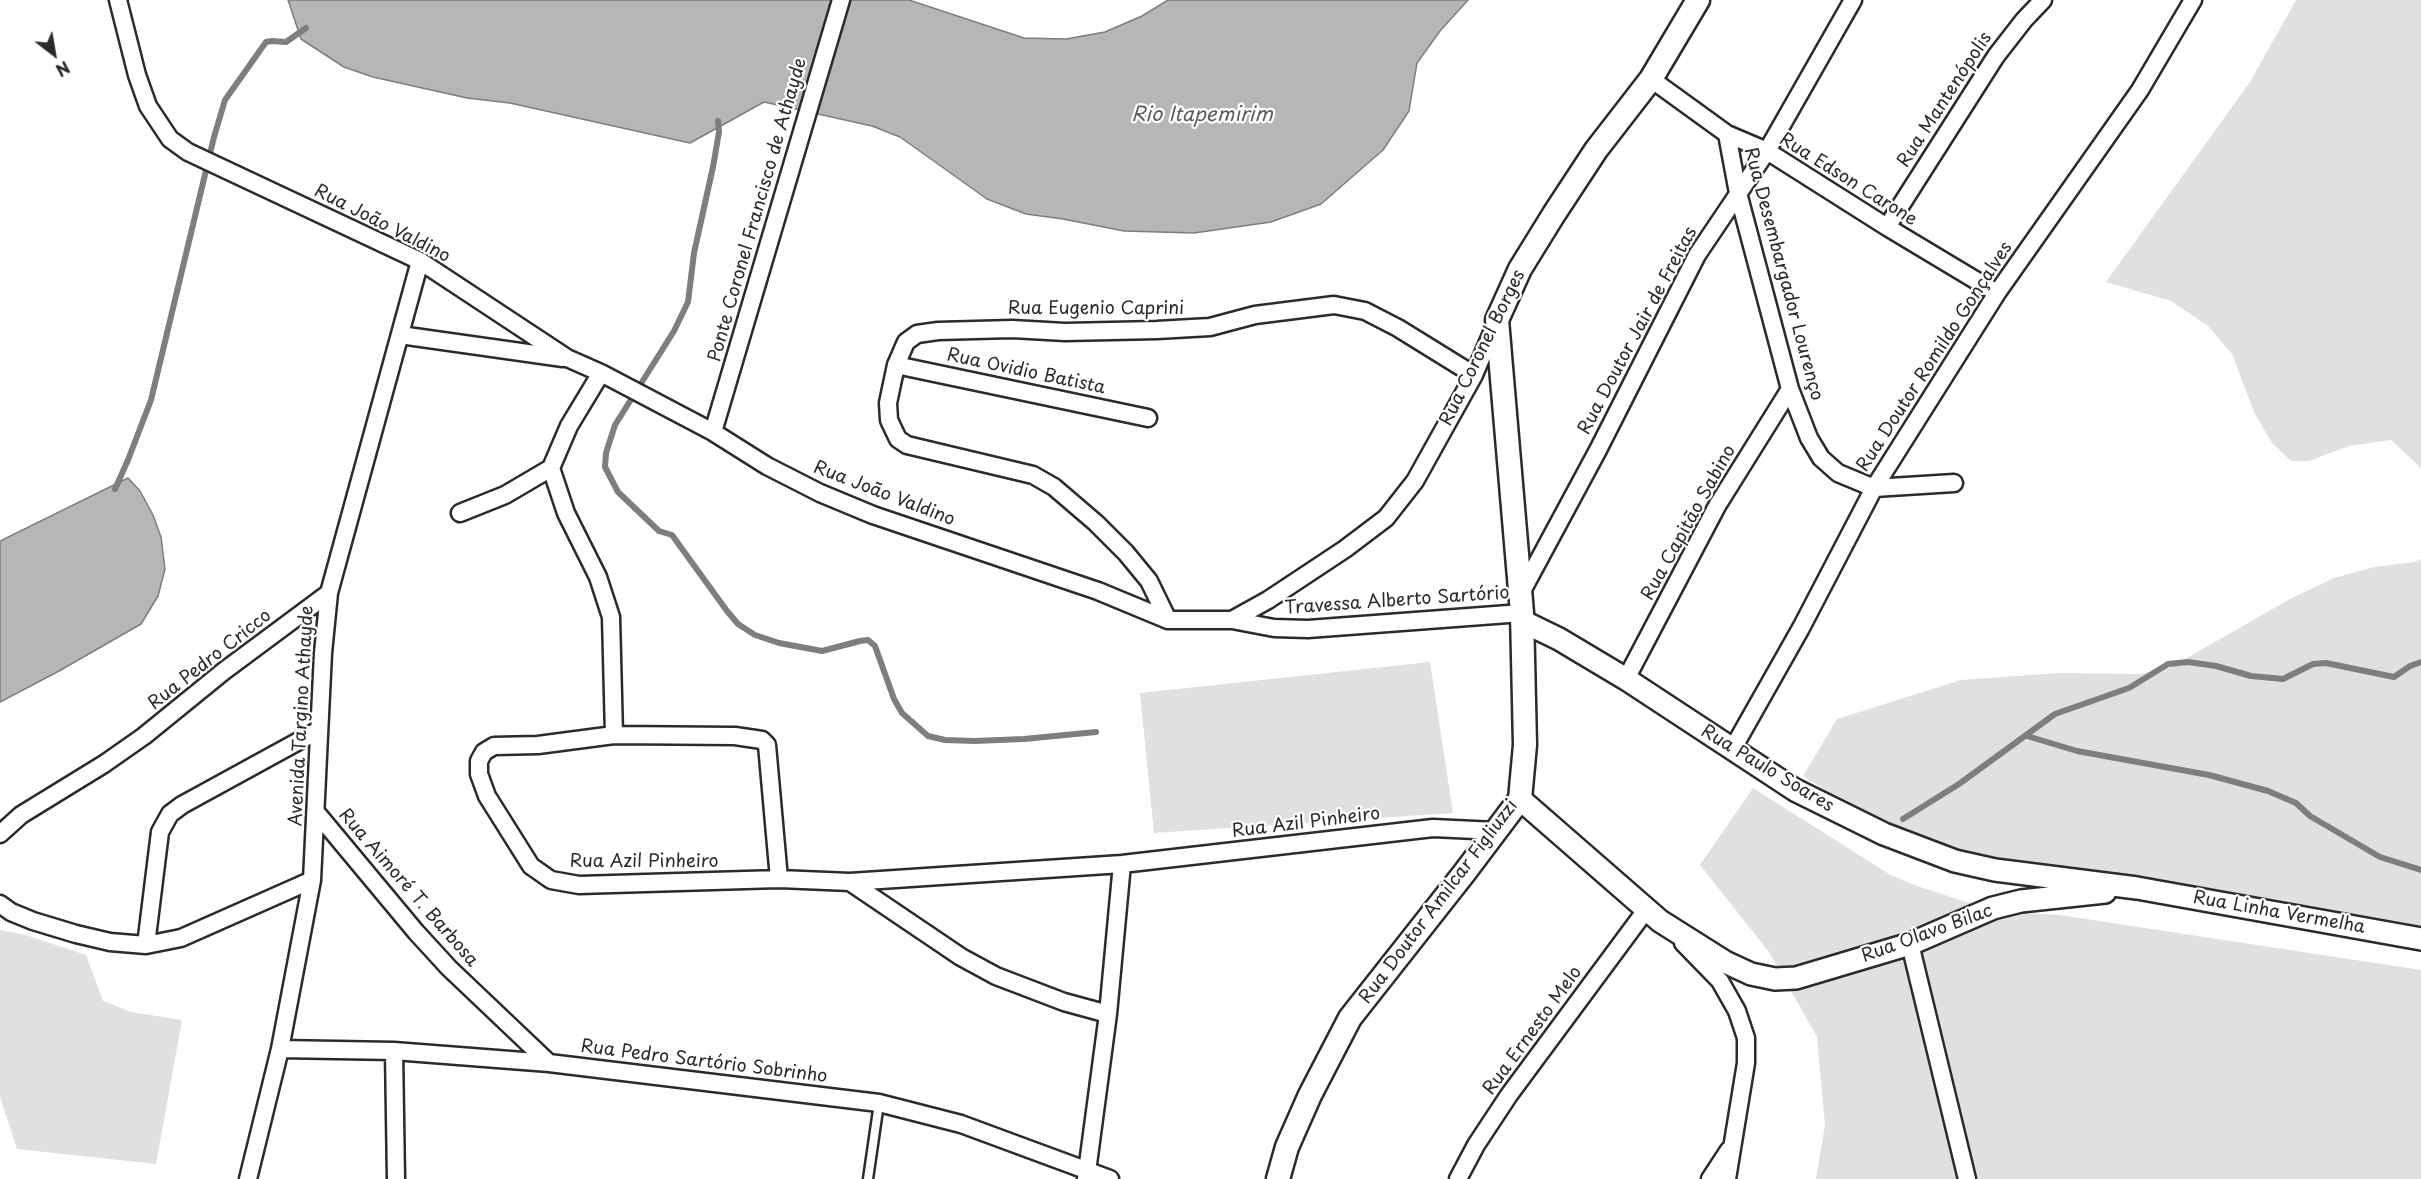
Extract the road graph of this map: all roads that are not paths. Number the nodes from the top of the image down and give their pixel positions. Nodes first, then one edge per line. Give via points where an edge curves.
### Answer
1 (118, 0) edge
2 (841, 0) edge
3 (1698, 0) edge
4 (1853, 0) edge
5 (2043, 0) edge
6 (2193, 0) edge
7 (1651, 79) junction
8 (1727, 134) junction
9 (1767, 151) junction
10 (1738, 193) junction
11 (1887, 227) junction
12 (420, 261) junction
13 (1997, 293) junction
14 (1497, 320) junction
15 (400, 335) junction
16 (567, 358) junction
17 (896, 365) junction
18 (601, 373) junction
19 (1474, 375) junction
20 (1790, 389) junction
21 (1148, 418) dead end
22 (713, 432) junction
23 (551, 468) junction
24 (1954, 483) dead end
25 (1874, 488) junction
26 (460, 513) dead end
27 (329, 594) junction
28 (1522, 609) junction
29 (1168, 620) junction
30 (1232, 620) junction
31 (1626, 679) junction
32 (319, 730) junction
33 (614, 735) junction
34 (1732, 750) junction
35 (1520, 799) junction
36 (316, 812) junction
37 (1496, 831) junction
38 (0, 834) edge
39 (1122, 864) junction
40 (780, 879) junction
41 (312, 880) junction
42 (850, 882) junction
43 (2137, 888) junction
44 (0, 904) edge
45 (1653, 916) junction
46 (2421, 939) edge
47 (1910, 944) junction
48 (146, 945) junction
49 (1108, 1014) junction
50 (280, 1049) junction
51 (394, 1052) junction
52 (549, 1063) junction
53 (879, 1103) junction
54 (1733, 1144) junction
55 (1087, 1175) edge
56 (248, 1179) edge
57 (396, 1179) edge
58 (868, 1179) edge
59 (1110, 1179) edge
60 (1278, 1179) edge
61 (1458, 1179) edge
62 (1710, 1179) edge
63 (1727, 1179) edge
64 (1967, 1179) edge

1 - 12 street, Rua João Valdino via 143,95 152,116 170,139 196,156
2 - 22 street, Ponte Coronel Francisco de Athayde
3 - 7 main road, Rua Coronel Borges
4 - 9 street, Rua Doutor Jair de Freitas
5 - 11 street, Rua Mantenópolis via 1996,56
6 - 13 street, Rua Doutor Romildo Gonçalves via 2140,90
7 - 8 street, Rua Edson Carone
7 - 14 main road, Rua Coronel Borges via 1596,150 1554,214 1520,269
8 - 9 street, Rua Edson Carone
8 - 10 street, Rua Desembargador Lourenço
9 - 10 street, Rua Doutor Jair de Freitas
9 - 11 street, Rua Edson Carone
10 - 20 street, Rua Desembargador Lourenço
10 - 28 street, Rua Doutor Jair de Freitas via 1697,255
11 - 13 street, Rua Edson Carone
12 - 15 street, Avenida Targino Athayde
12 - 16 street, Rua João Valdino
13 - 25 street, Rua Doutor Romildo Gonçalves
14 - 19 street, Rua Coronel Borges
14 - 28 main road, Rua Doutor Amilcar Figliuzzi
15 - 16 street, Rua João Valdino
15 - 27 street, Avenida Targino Athayde
16 - 18 street, Rua João Valdino
17 - 19 street, Rua Eugenio Caprini via 906,342 924,332 1210,327 1256,315 1335,305 1365,311
17 - 21 street, Rua Ovidio Batista
17 - 29 street, Rua Eugenio Caprini via 888,420 898,439 907,445 1033,476 1054,487 1126,553 1149,581
18 - 22 street, Rua João Valdino
18 - 23 street via 569,426
19 - 30 street, Rua Coronel Borges via 1415,481 1386,518 1345,549
20 - 25 street, Rua Desembargador Lourenço via 1821,458 1838,473
20 - 31 street, Rua Capitão Sabino via 1717,506
22 - 29 street, Rua João Valdino via 767,466 873,515 1098,591
23 - 26 street via 505,495
23 - 33 street via 566,513 598,577 612,617
24 - 25 street, Rua Desembargador Lourenço
25 - 34 street, Rua Doutor Romildo Gonçalves
27 - 32 street, Avenida Targino Athayde
27 - 38 street, Rua Pedro Cricco via 144,736 21,815
28 - 30 street, Travessa Alberto Sartório via 1308,629 1274,628
28 - 31 street, Rua Paulo Soares via 1559,639
28 - 35 main road, Rua Doutor Amilcar Figliuzzi via 1526,745
29 - 30 street, Rua Coronel Borges
31 - 34 street, Rua Paulo Soares
32 - 36 street, Avenida Targino Athayde
32 - 48 street via 170,814 160,832
33 - 40 street via 735,736 762,740 767,745
33 - 40 street, Rua Azil Pinheiro via 538,745 494,746 484,752 479,761 481,783 531,866 551,880 579,885
34 - 43 street, Rua Paulo Soares via 1822,805 1955,861 1995,870
35 - 37 main road, Rua Doutor Amilcar Figliuzzi
35 - 45 street, Rua Olavo Bilac
36 - 41 street, Avenida Targino Athayde
36 - 52 street, Rua Aimoré T. Barbosa via 449,968
37 - 39 street, Rua Azil Pinheiro via 1433,828
37 - 60 main road, Rua Doutor Amilcar Figliuzzi via 1350,1018 1305,1106
39 - 42 street, Rua Azil Pinheiro
39 - 49 street
40 - 42 street, Rua Azil Pinheiro
41 - 48 street via 181,938
41 - 50 street, Avenida Targino Athayde
42 - 49 street via 996,976
43 - 46 street, Rua Linha Vermelha
43 - 47 street, Rua Olavo Bilac via 1993,908
44 - 48 street via 33,921 76,934
45 - 47 street, Rua Olavo Bilac via 1725,962 1775,979 1796,978
45 - 54 street, Rua Olavo Bilac via 1720,981 1737,1011 1746,1038 1746,1063
45 - 61 street, Rua Ernesto Melo via 1509,1095
47 - 64 street
49 - 55 street
50 - 51 street, Rua Pedro Sartório Sobrinho
50 - 56 street, Avenida Targino Athayde
51 - 52 street, Rua Pedro Sartório Sobrinho
51 - 57 street
52 - 53 street, Rua Pedro Sartório Sobrinho
53 - 55 street, Rua Pedro Sartório Sobrinho via 961,1124
53 - 58 lane
54 - 62 street
54 - 63 street, Rua Olavo Bilac
55 - 59 street, Rua Pedro Sartório Sobrinho

